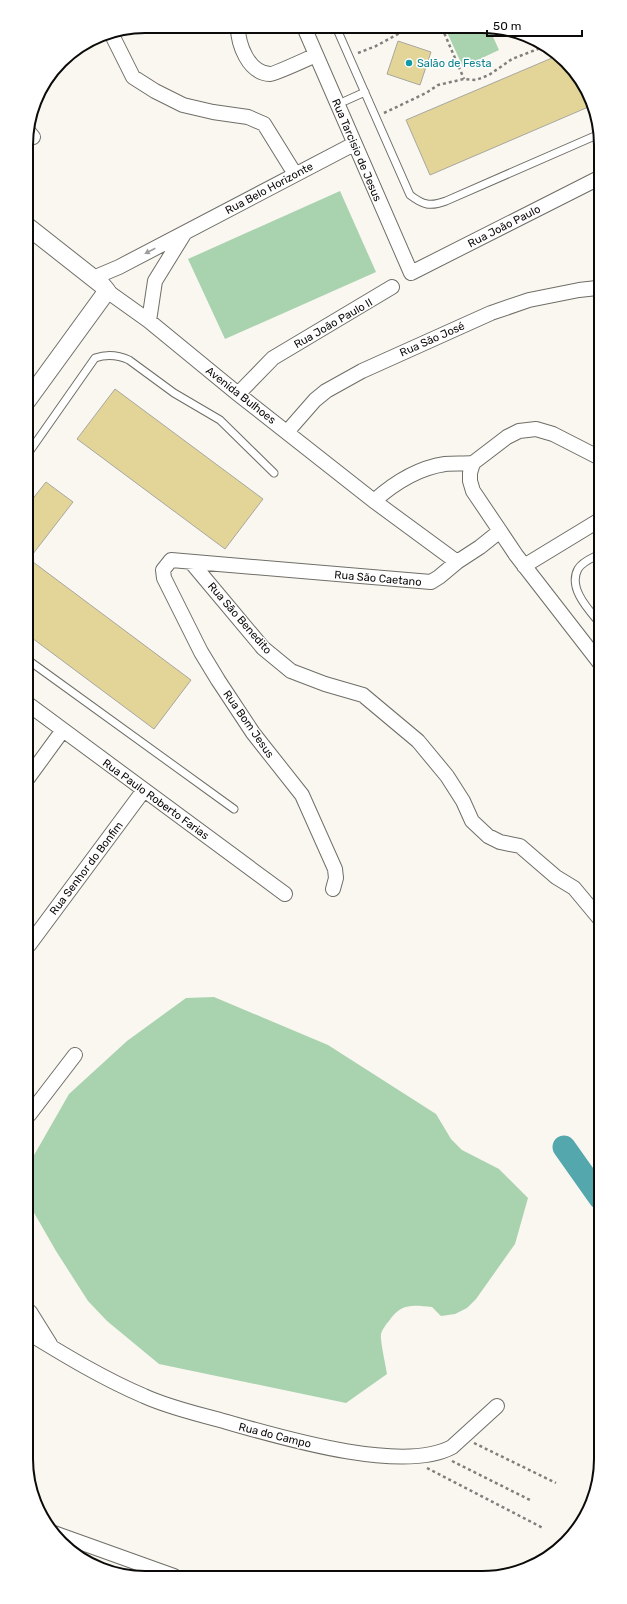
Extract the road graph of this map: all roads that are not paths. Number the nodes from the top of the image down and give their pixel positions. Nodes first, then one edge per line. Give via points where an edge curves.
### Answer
1 (239, 33) edge
2 (307, 33) edge
3 (339, 33) edge
4 (113, 38) edge
5 (316, 55) junction
6 (365, 92) junction
7 (341, 103) junction
8 (593, 137) edge
9 (354, 144) junction
10 (294, 174) junction
11 (594, 181) edge
12 (33, 231) edge
13 (184, 233) junction
14 (411, 273) joint
15 (93, 278) junction
16 (392, 287) dead end
17 (594, 288) edge
18 (107, 291) junction
19 (149, 321) junction
20 (33, 394) edge
21 (238, 394) junction
22 (287, 432) junction
23 (33, 447) edge
24 (594, 455) edge
25 (473, 463) junction
26 (274, 473) dead end
27 (374, 502) junction
28 (594, 523) edge
29 (500, 531) junction
30 (594, 557) edge
31 (171, 560) joint
32 (191, 562) junction
33 (458, 562) junction
34 (524, 566) junction
35 (594, 616) edge
36 (594, 657) edge
37 (33, 664) edge
38 (33, 708) edge
39 (64, 730) junction
40 (33, 771) edge
41 (144, 790) junction
42 (234, 809) dead end
43 (333, 889) dead end
44 (285, 894) dead end
45 (594, 912) edge
46 (33, 938) edge
47 (75, 1054) dead end
48 (33, 1110) edge
49 (33, 1317) edge
50 (33, 1336) edge
51 (52, 1347) junction
52 (497, 1406) dead end
53 (65, 1537) edge
54 (160, 1571) edge

1 - 5 street via 242,50 251,64 261,72 271,74
2 - 5 street, Rua Tarcisio de Jesus
3 - 6 lane
4 - 10 street via 133,77 155,91 183,105 248,116 264,124
5 - 7 street, Rua Tarcisio de Jesus
6 - 7 lane
6 - 8 lane via 410,195 421,204 436,205
7 - 9 street, Rua Tarcisio de Jesus
9 - 10 street, Rua Belo Horizonte
9 - 14 street, Rua Tarcisio de Jesus
10 - 13 street, Rua Belo Horizonte
11 - 14 street, Rua João Paulo
12 - 15 street, Avenida Bulhoes
13 -> 15 street, Rua Belo Horizonte
13 - 19 street via 155,281
15 - 18 street, Avenida Bulhoes
16 - 21 street, Rua João Paulo II via 273,358
17 - 22 street, Rua São José via 529,300 491,313 368,368 326,391
18 - 19 street, Avenida Bulhoes
18 - 20 street
19 - 21 street, Avenida Bulhoes
21 - 22 street, Avenida Bulhoes
22 - 27 street, Avenida Bulhoes
23 - 26 lane via 96,358 121,356 174,393 220,420
24 - 25 street via 536,429 519,431 507,437
25 - 27 street via 444,464 424,470 386,490
25 - 29 street via 470,477 473,491
27 - 33 street, Avenida Bulhoes
28 - 34 street
29 - 33 street, Rua São Caetano
29 - 34 street
30 - 35 lane via 582,564 575,580 576,590
31 - 32 street, Rua São Caetano
31 - 43 street, Rua Bom Jesus via 163,570 164,578 218,680 253,733 302,795 335,869
32 - 33 street, Rua São Caetano via 431,582
32 - 45 street, Rua São Benedito via 263,648 291,671 363,695 418,741 447,776 472,821 488,836 500,842 520,846 574,888
34 - 36 street
37 - 42 lane
38 - 39 street, Rua Paulo Roberto Farias
39 - 40 street
39 - 41 street, Rua Paulo Roberto Farias
41 - 44 street, Rua Paulo Roberto Farias
41 - 46 street, Rua Senhor do Bonfim
47 - 48 street
49 - 51 street, Rua do Campo
50 - 51 street, Rua do Campo
51 - 52 street, Rua do Campo via 119,1384 168,1406 290,1440 374,1455 406,1456 437,1453 452,1448
53 - 54 street

